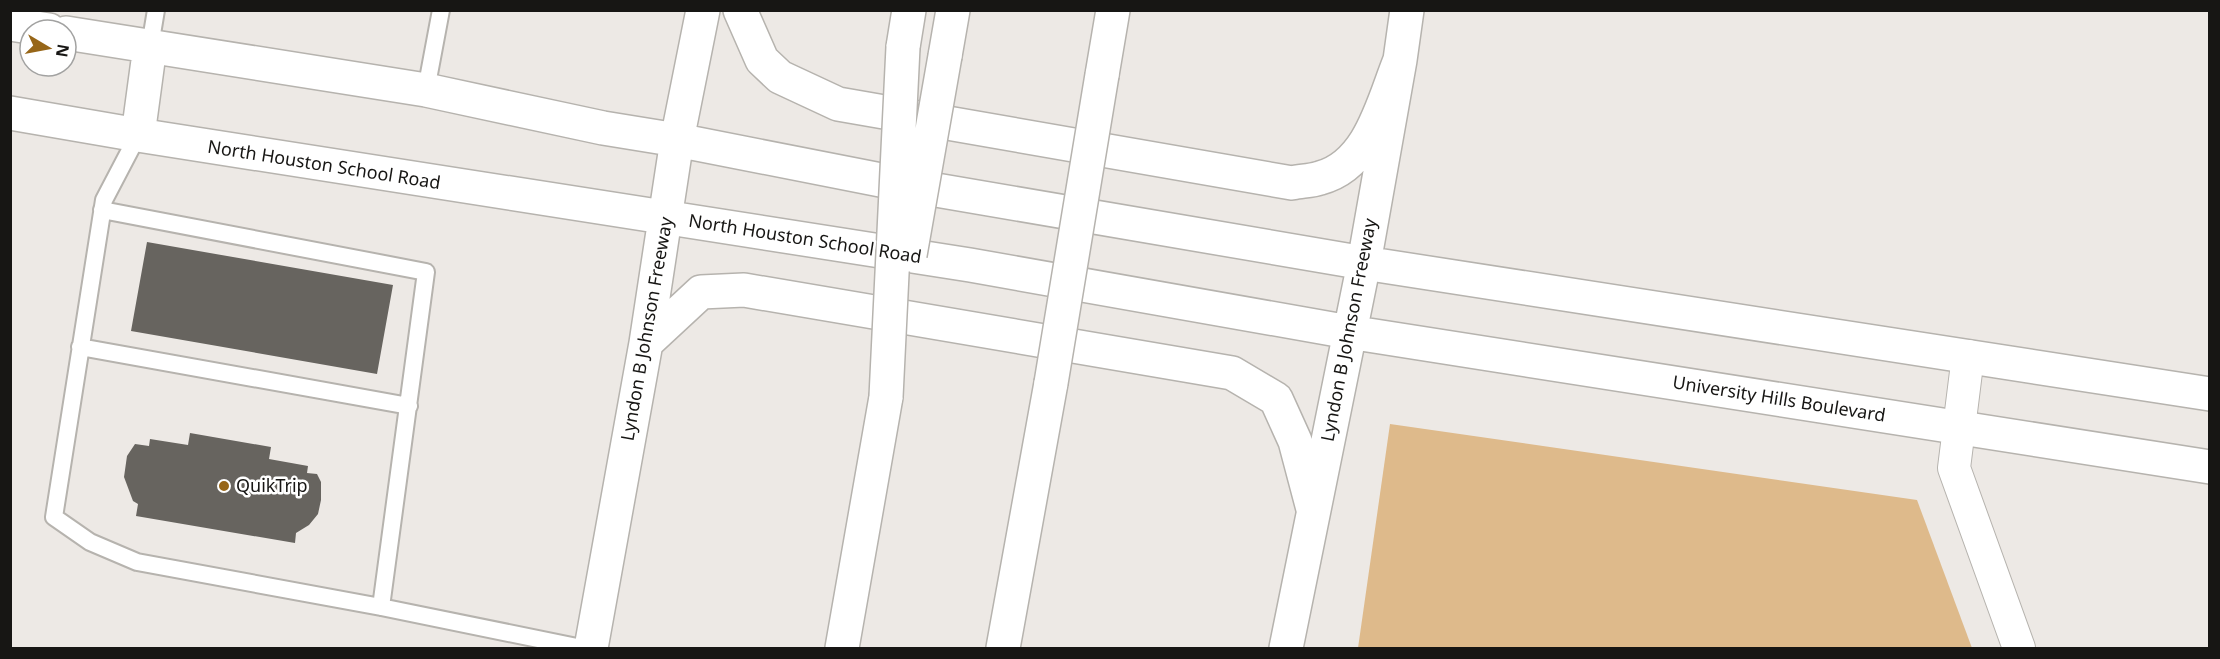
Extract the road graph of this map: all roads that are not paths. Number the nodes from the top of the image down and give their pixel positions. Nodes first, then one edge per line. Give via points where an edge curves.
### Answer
1 (156, 10) edge
2 (441, 10) edge
3 (704, 10) edge
4 (740, 10) edge
5 (909, 10) edge
6 (953, 10) edge
7 (1113, 10) edge
8 (1407, 10) edge
9 (78, 35) edge
10 (150, 46) junction
11 (1400, 60) junction
12 (426, 90) junction
13 (10, 113) edge
14 (138, 135) junction
15 (677, 140) junction
16 (102, 210) junction
17 (666, 218) junction
18 (1364, 263) junction
19 (1348, 332) junction
20 (646, 343) junction
21 (81, 347) junction
22 (1968, 356) junction
23 (2210, 394) edge
24 (886, 397) junction
25 (408, 406) junction
26 (1958, 427) junction
27 (2210, 467) edge
28 (1313, 509) junction
29 (1026, 513) junction
30 (381, 607) junction
31 (582, 648) edge
32 (591, 648) edge
33 (842, 648) edge
34 (1002, 648) edge
35 (1010, 648) edge
36 (1286, 648) edge
37 (2019, 648) edge

1 - 10 lane
2 - 12 lane
3 - 15 main road, Lyndon B Johnson Freeway
4 - 11 main road via 762,60 780,77 838,104 1292,183 1322,178 1348,163 1369,139
5 - 24 main road, bridge via 903,47
6 - 24 main road, bridge
7 - 29 main road, bridge
8 - 11 main road, Lyndon B Johnson Freeway
9 - 10 main road
10 - 12 main road
10 - 14 main road
11 - 18 main road, Lyndon B Johnson Freeway
12 - 15 main road
13 - 14 main road, North Houston School Road
14 - 16 lane
14 - 17 main road, North Houston School Road
15 - 17 main road, Lyndon B Johnson Freeway
15 - 18 main road via 901,184
16 - 21 lane
16 - 25 lane via 426,272
17 - 19 main road, North Houston School Road via 970,265
17 - 20 main road, Lyndon B Johnson Freeway
18 - 19 main road, Lyndon B Johnson Freeway
18 - 22 main road
19 - 26 main road, University Hills Boulevard
19 - 28 main road, Lyndon B Johnson Freeway
20 - 28 main road via 701,292 744,291 1232,373 1276,399 1295,441
20 - 32 main road, Lyndon B Johnson Freeway
21 - 25 lane
21 - 30 lane via 54,517 90,542 137,562
22 - 23 main road
22 - 26 street
24 - 33 main road
25 - 30 lane
26 - 27 main road, University Hills Boulevard
26 - 37 street via 1954,468
28 - 36 main road, Lyndon B Johnson Freeway
29 - 34 main road
29 - 35 main road
30 - 31 lane

